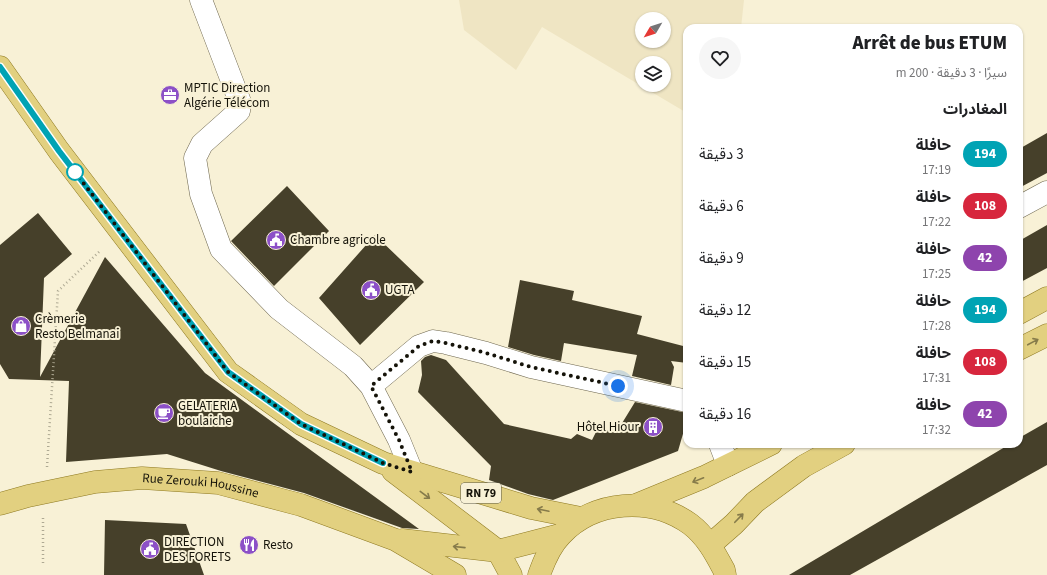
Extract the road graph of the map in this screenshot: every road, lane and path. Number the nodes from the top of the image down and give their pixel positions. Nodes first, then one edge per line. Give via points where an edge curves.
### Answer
1 (201, 0) edge
2 (0, 67) edge
3 (1047, 192) edge
4 (1023, 206) edge
5 (101, 250) dead end
6 (1047, 298) edge
7 (1023, 311) edge
8 (1047, 334) edge
9 (1023, 348) edge
10 (371, 386) junction
11 (683, 400) edge
12 (722, 448) edge
13 (763, 448) edge
14 (837, 448) edge
15 (383, 463) junction
16 (728, 465) junction
17 (412, 472) junction
18 (46, 473) dead end
19 (0, 504) edge
20 (636, 505) junction
21 (43, 515) dead end
22 (582, 518) junction
23 (560, 535) junction
24 (396, 540) junction
25 (710, 545) junction
26 (498, 551) junction
27 (43, 563) dead end
28 (455, 575) edge
29 (511, 575) edge
30 (539, 575) edge
31 (724, 575) edge

1 - 10 street via 240,102 239,111 202,144 195,158 201,194 221,249 279,309 353,366
2 - 15 main road, RN 79 via 59,151 228,372 301,424
3 - 4 street
5 - 18 path via 58,291
6 - 7 main road
9 -> 8 main road
10 - 11 street via 419,346 433,341 531,367
10 - 17 street via 399,440
12 - 16 street
13 - 16 main road
25 -> 14 main road via 755,502 804,466
15 - 17 main road, RN 79
15 -> 26 main road, RN 79
16 -> 20 main road
22 -> 17 main road, RN 79 via 531,508
19 - 24 main road, Rue Zerouki Houssine via 95,482 142,478 218,483 301,505
20 - 22 main road via 607,508
20 - 25 main road via 664,510 690,524
21 - 27 path
22 - 23 main road
23 - 26 main road
23 - 30 main road via 544,558
26 -> 24 main road
24 - 28 main road
25 - 31 main road via 724,570
26 - 29 main road

